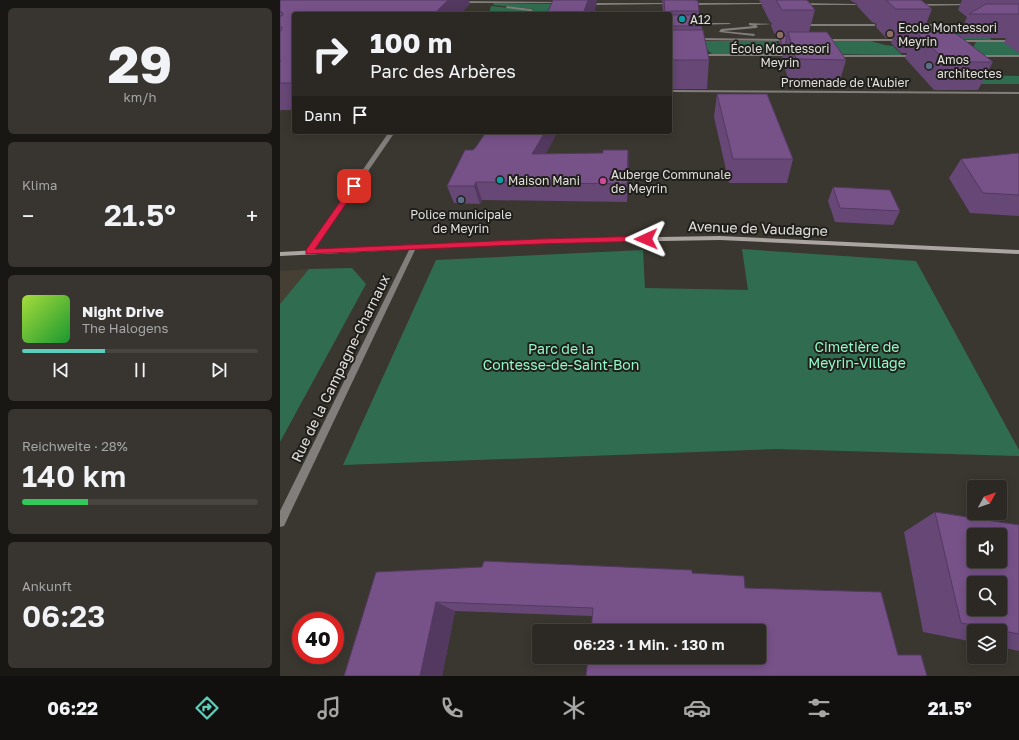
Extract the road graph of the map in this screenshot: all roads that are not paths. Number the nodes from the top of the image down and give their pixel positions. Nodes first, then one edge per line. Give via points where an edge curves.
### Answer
1 (944, 0) edge
2 (493, 1) edge
3 (457, 2) dead end
4 (566, 4) edge
5 (596, 4) dead end
6 (662, 4) dead end
7 (692, 4) edge
8 (761, 4) dead end
9 (796, 4) edge
10 (855, 5) dead end
11 (915, 5) edge
12 (967, 5) junction
13 (971, 6) dead end
14 (530, 12) edge
15 (696, 24) edge
16 (754, 24) junction
17 (770, 24) dead end
18 (982, 24) edge
19 (801, 25) edge
20 (874, 25) dead end
21 (911, 25) edge
22 (686, 39) edge
23 (768, 40) junction
24 (795, 40) edge
25 (815, 40) edge
26 (903, 40) edge
27 (948, 41) edge
28 (1019, 41) edge
29 (696, 55) edge
30 (797, 55) edge
31 (829, 56) edge
32 (918, 56) dead end
33 (972, 56) edge
34 (1019, 56) edge
35 (672, 91) edge
36 (1019, 93) edge
37 (391, 134) edge
38 (413, 248) junction
39 (309, 252) junction
40 (1019, 252) edge
41 (280, 254) edge
42 (280, 522) edge

1 - 12 street
2 - 3 street
2 - 4 street
2 - 14 street via 490,5 531,10
5 - 6 street
7 - 8 street
9 - 10 street
11 - 12 street
12 - 13 street
15 - 16 street
16 - 17 street
16 - 23 street via 756,27 721,32 761,36
18 - 21 street
19 - 20 street
22 - 23 street
23 - 24 street
25 - 26 street
27 - 28 street
29 - 30 street
31 - 32 street
33 - 34 street
35 - 36 street, Promenade de l'Aubier
37 - 39 street
38 - 39 street, Avenue de Vaudagne
38 - 40 street, Avenue de Vaudagne via 561,240 720,238
38 - 42 street, Rue de la Campagne-Charnaux
39 - 41 street, Avenue de Vaudagne

